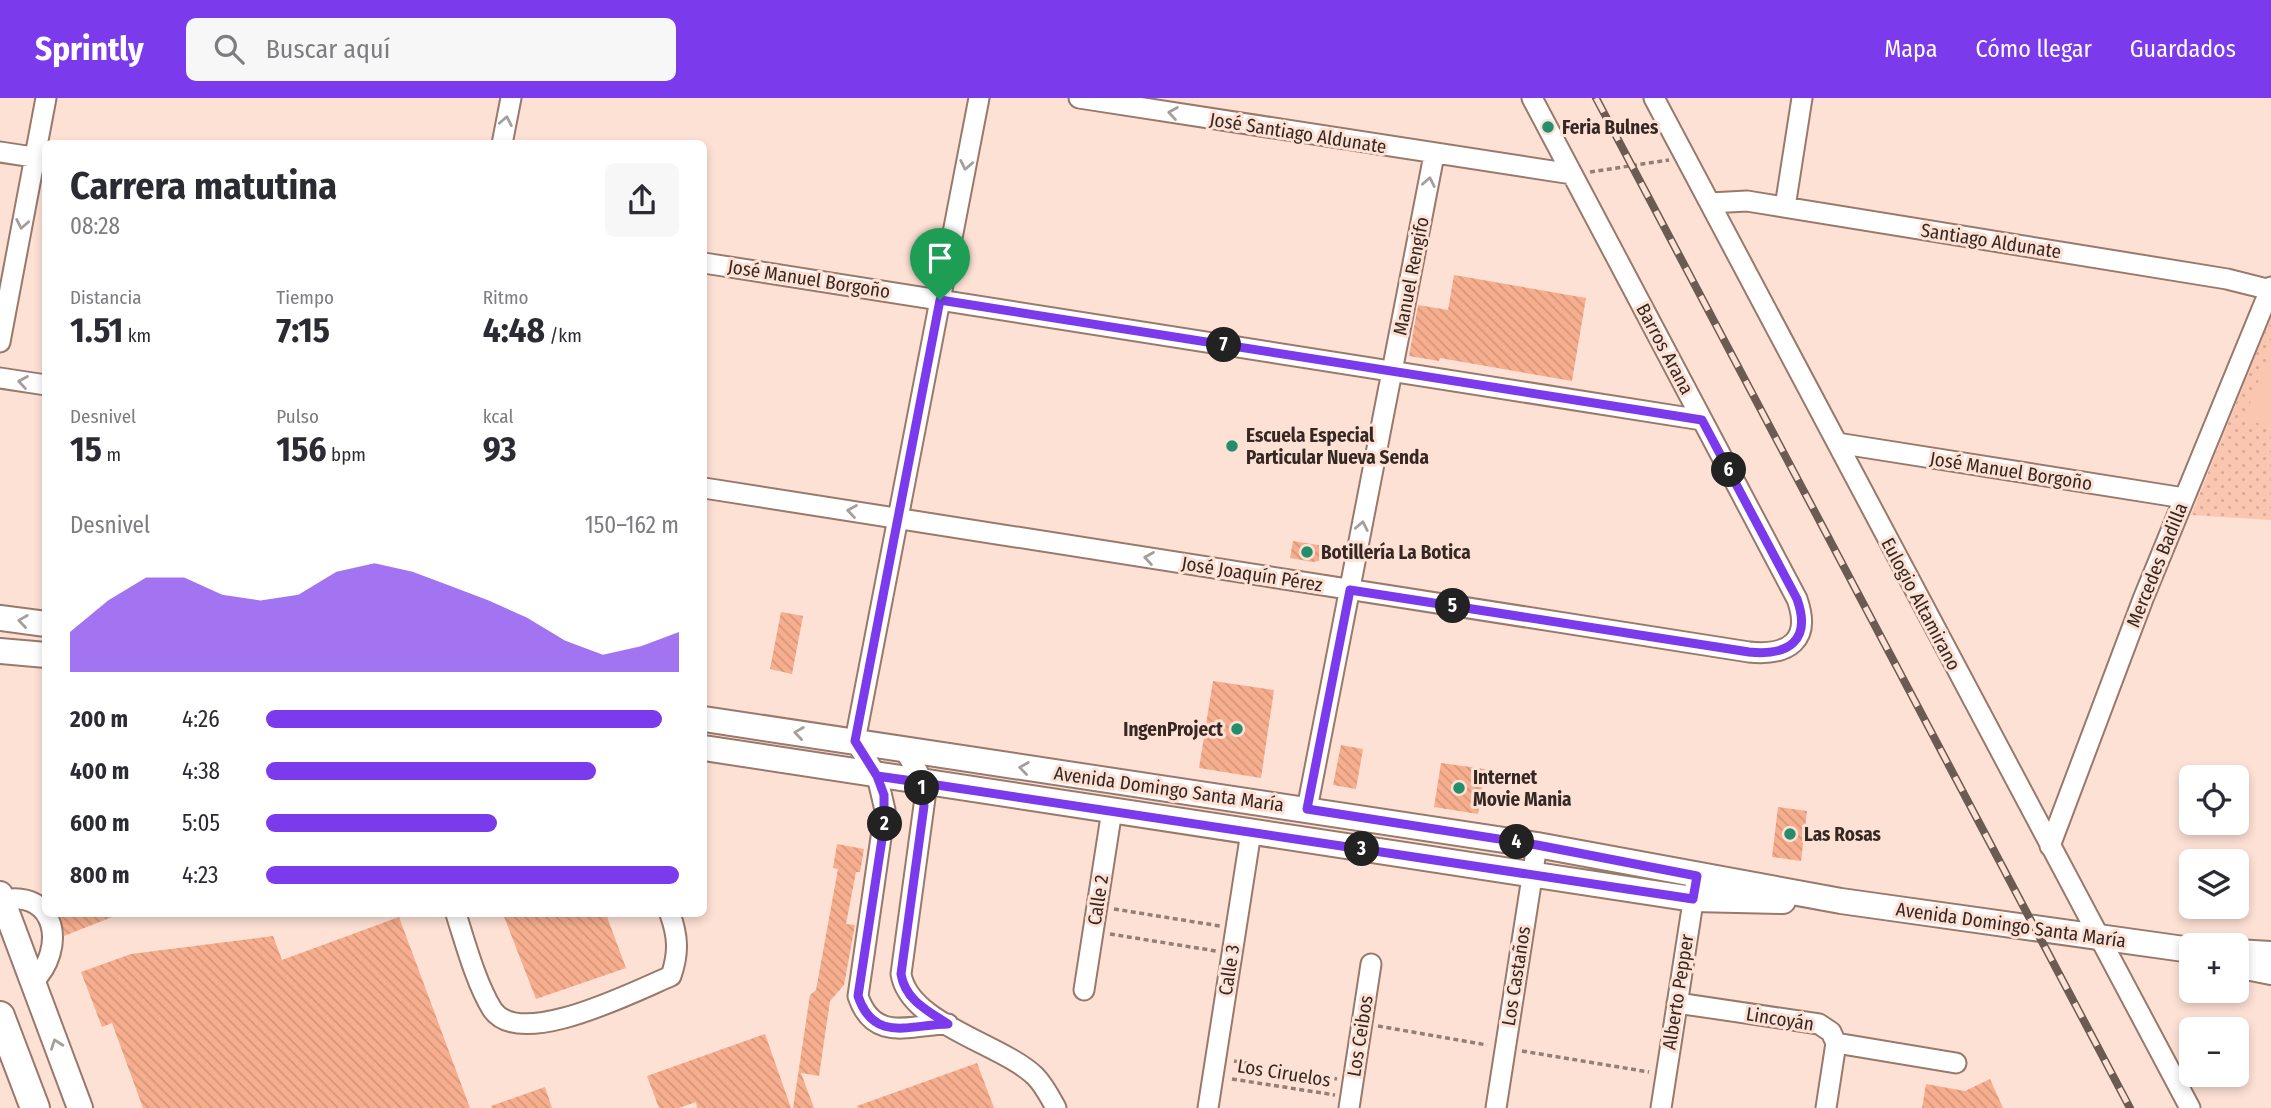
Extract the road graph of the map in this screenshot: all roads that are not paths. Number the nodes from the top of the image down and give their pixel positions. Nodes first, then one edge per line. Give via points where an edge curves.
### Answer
1 (46, 98) edge
2 (511, 98) edge
3 (979, 98) edge
4 (1079, 98) edge
5 (1532, 98) edge
6 (1654, 98) edge
7 (1802, 98) edge
8 (503, 140) edge
9 (0, 152) edge
10 (1434, 155) junction
11 (40, 158) edge
12 (1572, 174) junction
13 (1710, 203) junction
14 (1785, 207) junction
15 (707, 262) edge
16 (2271, 289) edge
17 (940, 300) junction
18 (0, 342) edge
19 (1392, 372) junction
20 (0, 378) edge
21 (42, 384) edge
22 (1702, 420) junction
23 (1837, 443) junction
24 (707, 488) edge
25 (2184, 498) junction
26 (898, 519) junction
27 (1350, 590) junction
28 (0, 618) edge
29 (42, 624) edge
30 (1797, 640) joint
31 (0, 651) edge
32 (42, 655) edge
33 (707, 719) edge
34 (855, 741) junction
35 (707, 748) edge
36 (904, 750) junction
37 (877, 776) junction
38 (920, 782) junction
39 (1307, 809) junction
40 (1112, 810) junction
41 (1251, 832) junction
42 (1537, 845) junction
43 (2050, 846) junction
44 (1532, 874) junction
45 (1695, 888) junction
46 (1, 897) edge
47 (42, 913) edge
48 (45, 917) edge
49 (457, 917) edge
50 (671, 917) edge
51 (2100, 938) junction
52 (2179, 950) edge
53 (2249, 953) edge
54 (2271, 954) edge
55 (1371, 964) dead end
56 (2249, 968) edge
57 (2271, 972) edge
58 (33, 982) junction
59 (1084, 990) dead end
60 (1677, 1003) junction
61 (0, 1016) edge
62 (948, 1024) junction
63 (1836, 1043) junction
64 (1956, 1063) dead end
65 (1351, 1096) edge
66 (35, 1108) edge
67 (80, 1108) edge
68 (1056, 1108) edge
69 (1208, 1108) edge
70 (1496, 1108) edge
71 (1661, 1108) edge
72 (1826, 1108) edge
73 (2190, 1108) edge

1 - 11 street
8 -> 2 street
3 -> 17 street
10 -> 4 street, José Santiago Aldunate
5 - 12 street, Barros Arana
6 - 13 street, Eulogio Altamirano
7 - 14 street
9 - 11 street
10 - 12 street
19 -> 10 street, Manuel Rengifo
11 -> 18 street
12 - 22 street, Barros Arana
13 - 14 street, Santiago Aldunate via 1738,200
13 - 23 street, Eulogio Altamirano
14 - 16 street, Santiago Aldunate
15 - 17 street, José Manuel Borgoño
16 - 25 street, Mercedes Badilla
17 - 19 street, José Manuel Borgoño
17 - 26 street
19 - 22 street, José Manuel Borgoño
27 -> 19 street, Manuel Rengifo
21 -> 20 street
22 - 30 street, Barros Arana via 1797,599 1804,617
23 - 25 street, José Manuel Borgoño
23 - 43 street, Eulogio Altamirano
26 -> 24 street, José Joaquín Pérez
25 - 43 street, Mercedes Badilla
27 -> 26 street, José Joaquín Pérez
26 - 34 street
27 - 30 street, José Joaquín Pérez via 1759,653 1780,652
27 - 39 street, Manuel Rengifo
29 -> 28 main road
31 - 32 main road
34 -> 33 main road, Avenida Domingo Santa María
34 - 36 main road, Avenida Domingo Santa María
34 - 37 street
35 - 37 main road, Avenida Domingo Santa María
36 - 38 street
39 -> 36 main road, Avenida Domingo Santa María
37 - 38 main road, Avenida Domingo Santa María
37 - 62 street via 884,795 884,826 858,996 862,1009 890,1028
38 - 40 main road, Avenida Domingo Santa María
38 - 62 street via 924,806 901,974 910,996
39 - 42 main road, Avenida Domingo Santa María
40 - 41 main road, Avenida Domingo Santa María
40 - 59 street, Calle 2
41 - 44 main road, Avenida Domingo Santa María
41 - 69 street, Calle 3
42 - 44 street, Los Castaños
42 - 45 main road, Avenida Domingo Santa María
43 - 51 street, Eulogio Altamirano
44 - 45 main road, Avenida Domingo Santa María
44 - 70 street, Los Castaños
45 - 51 main road, Avenida Domingo Santa María via 1840,901
45 - 60 street, Alberto Pepper
46 - 47 street via 31,901
46 - 58 main road
48 - 58 street via 50,922 52,951
49 - 50 street via 493,1010 506,1021 523,1026 580,1013 671,976 678,957
51 - 52 main road, Avenida Domingo Santa María
51 - 73 street, Eulogio Altamirano
53 - 54 main road
55 - 65 street, Los Ceibos
56 - 57 main road
67 -> 58 main road
60 - 63 street, Lincoyán via 1819,1024 1831,1032
60 - 71 street, Alberto Pepper
61 - 66 highway
62 - 68 street via 1034,1075
63 - 64 street, Lincoyán
63 - 72 street

